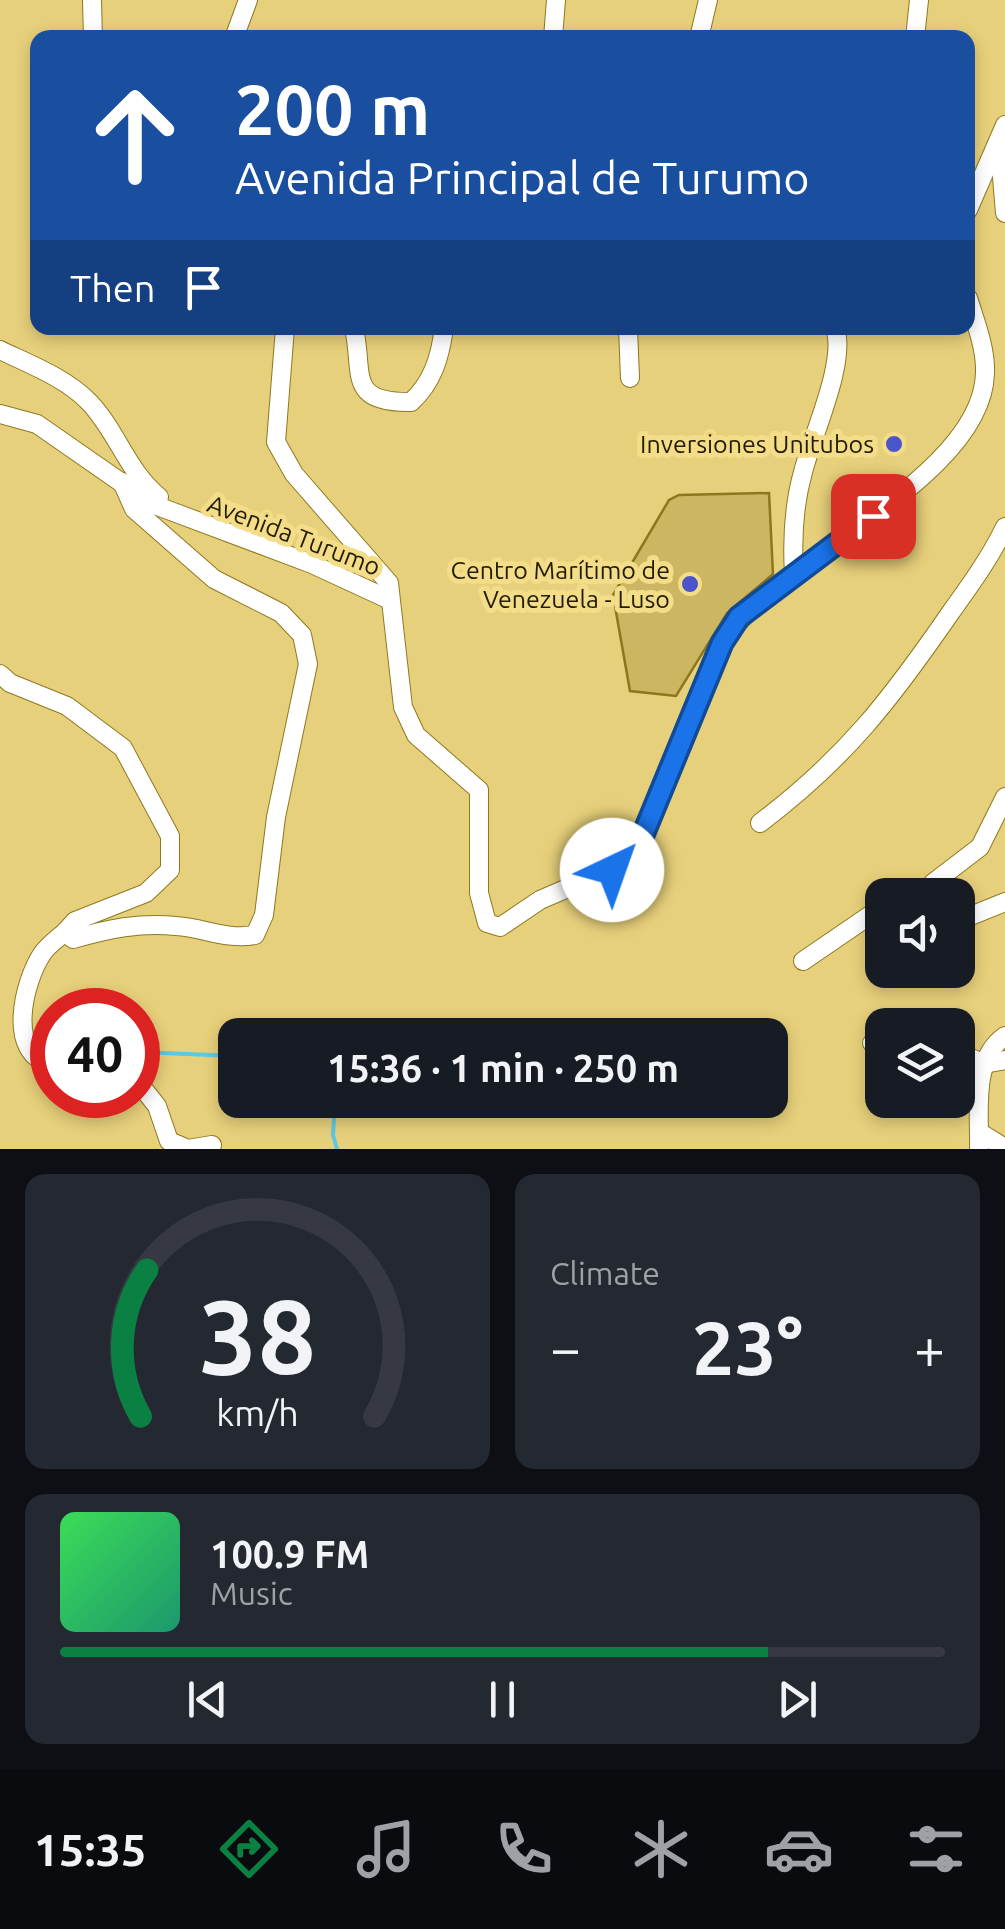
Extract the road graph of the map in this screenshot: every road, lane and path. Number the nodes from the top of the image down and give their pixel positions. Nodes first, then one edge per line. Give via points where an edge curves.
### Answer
1 (92, 0) edge
2 (248, 0) edge
3 (556, 0) edge
4 (708, 0) edge
5 (919, 0) edge
6 (93, 30) edge
7 (237, 30) edge
8 (554, 30) edge
9 (701, 30) edge
10 (917, 30) edge
11 (1002, 130) edge
12 (975, 194) edge
13 (1005, 213) edge
14 (975, 327) edge
15 (284, 335) edge
16 (354, 335) edge
17 (443, 335) edge
18 (628, 335) edge
19 (837, 335) edge
20 (0, 350) edge
21 (630, 378) dead end
22 (0, 414) edge
23 (122, 482) junction
24 (186, 520) junction
25 (1005, 527) edge
26 (794, 574) junction
27 (390, 600) junction
28 (0, 674) edge
29 (1005, 797) edge
30 (760, 824) dead end
31 (944, 878) edge
32 (1005, 902) edge
33 (975, 913) edge
34 (865, 918) edge
35 (64, 932) junction
36 (803, 960) dead end
37 (1005, 1036) edge
38 (30, 1047) edge
39 (975, 1060) edge
40 (1005, 1060) edge
41 (984, 1064) junction
42 (160, 1113) edge
43 (979, 1140) edge
44 (212, 1146) dead end
45 (1005, 1148) edge

1 - 6 street
2 - 7 street
3 - 8 street
4 - 9 street
5 - 10 street
11 - 12 street
11 - 13 street
14 - 26 street via 986,373 977,413 956,442
15 - 27 street via 276,442 294,474 381,570
16 - 17 street via 356,375 367,393 390,402 411,402 426,389
18 - 21 street
19 - 26 street via 801,476
20 - 24 street via 87,400 146,487
22 - 23 street, Avenida Turumo via 37,424
23 - 24 street, Avenida Turumo
23 - 35 street via 134,508 214,580 281,613 302,635 308,664 255,935 221,938 180,926 136,924 73,939
24 - 27 street, Avenida Turumo via 312,564
25 - 30 street via 921,661 854,743
26 - 27 street, Avenida Turumo via 739,617 722,643 636,852 500,927 487,923 479,893 479,790 416,735 403,707
28 - 35 street via 67,706 122,748 170,836 170,870 146,893 75,921
29 - 31 street via 980,848
32 - 33 street
34 - 36 street
35 - 38 street via 43,952 29,980 22,1022
37 - 41 street
39 - 41 street
40 - 41 street
41 - 43 street
42 - 44 street via 168,1141 188,1149
43 - 45 street

